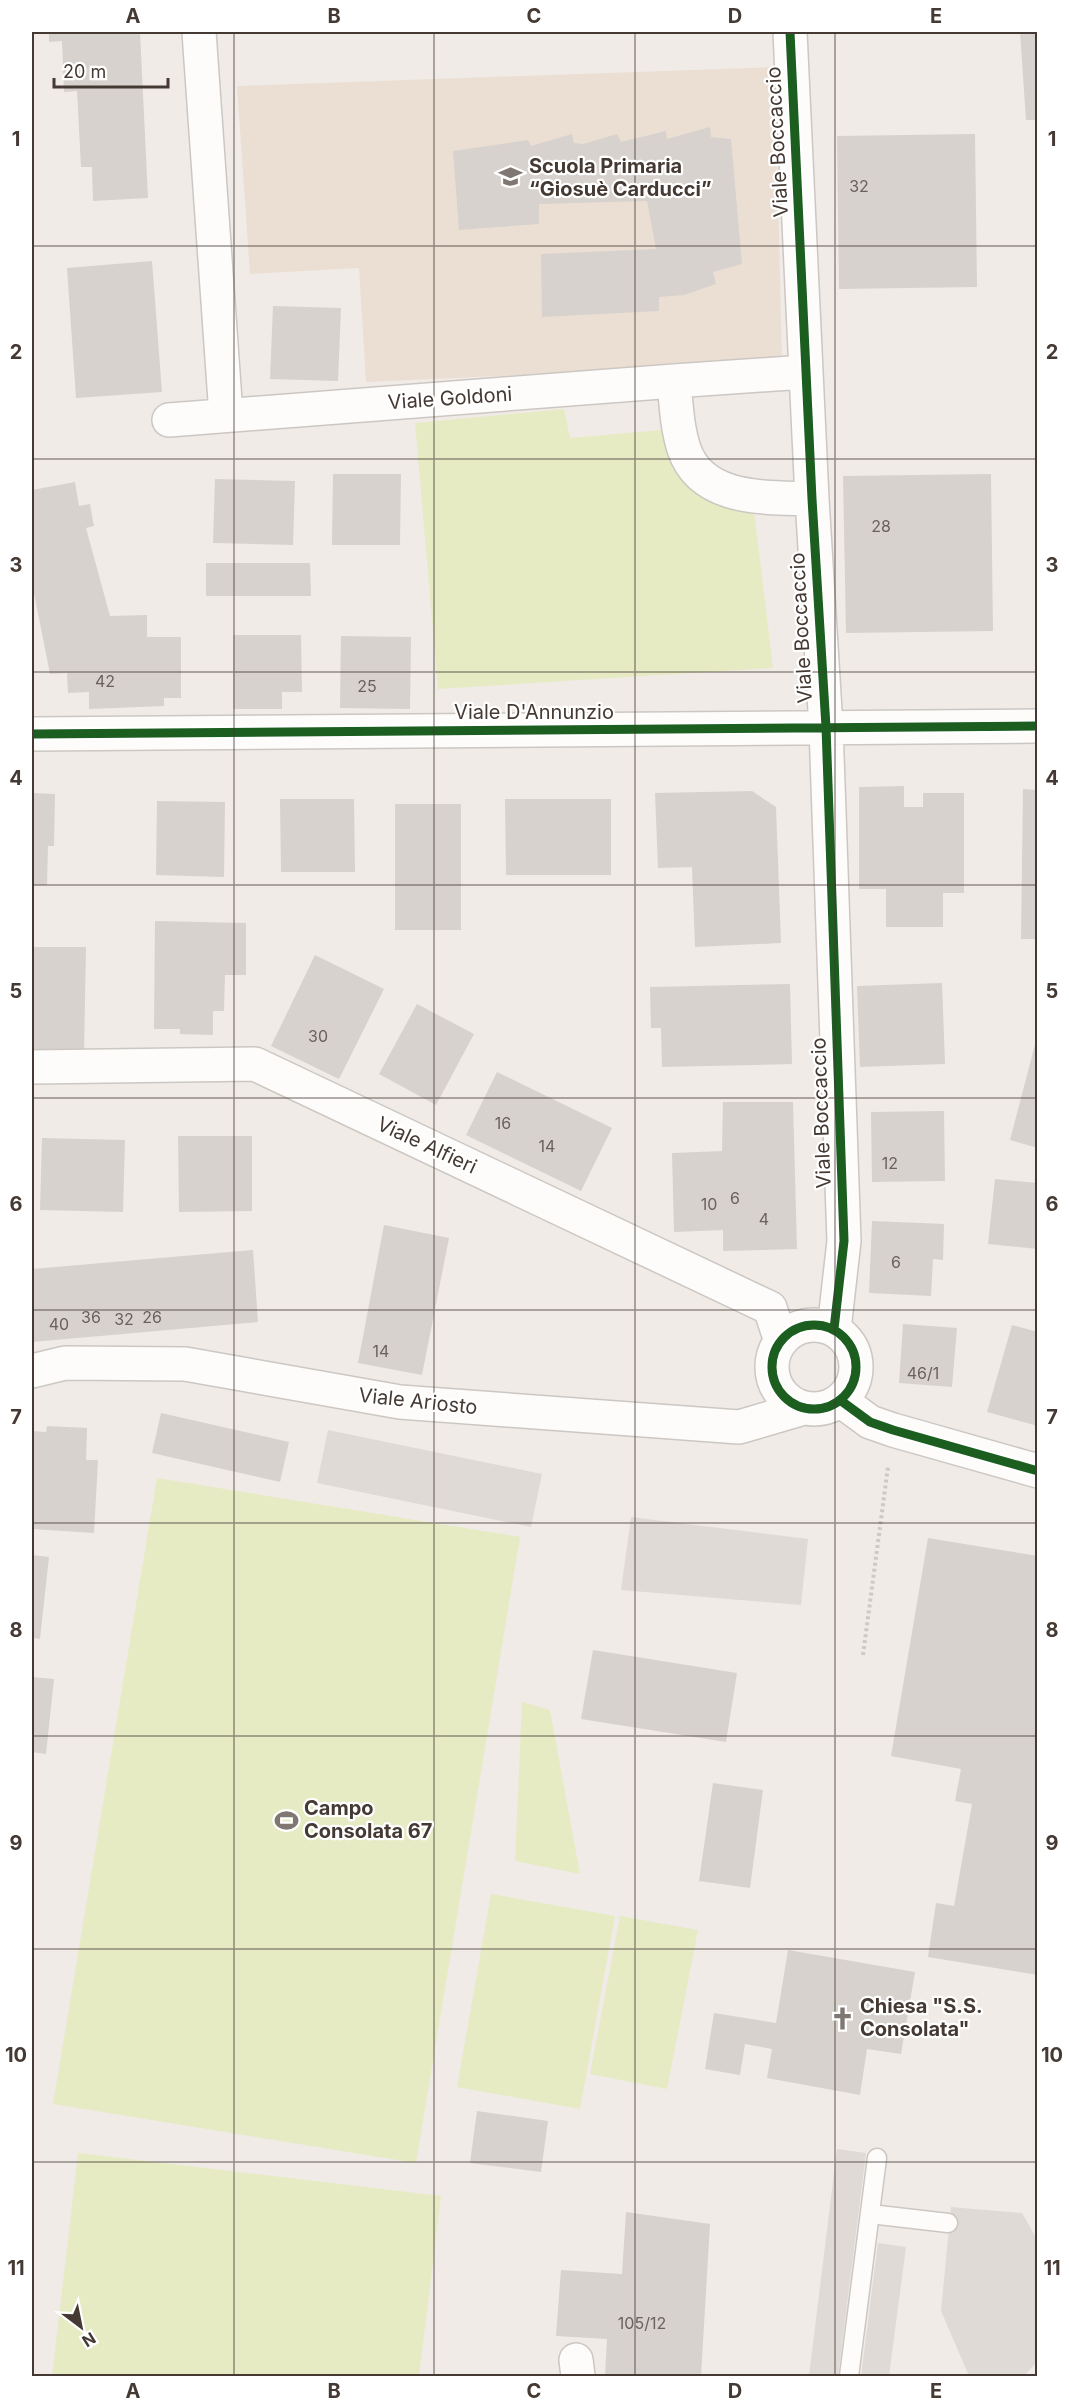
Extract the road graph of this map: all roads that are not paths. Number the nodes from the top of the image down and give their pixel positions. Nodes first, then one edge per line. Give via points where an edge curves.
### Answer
1 (199, 32) edge
2 (790, 32) edge
3 (805, 372) junction
4 (674, 381) junction
5 (226, 415) junction
6 (169, 420) dead end
7 (812, 499) junction
8 (1038, 726) edge
9 (826, 727) junction
10 (32, 734) edge
11 (32, 1067) edge
12 (834, 1329) junction
13 (781, 1341) junction
14 (32, 1371) edge
15 (840, 1400) junction
16 (804, 1408) junction
17 (1038, 1471) edge
18 (877, 2158) dead end
19 (870, 2214) junction
20 (948, 2223) dead end
21 (849, 2376) edge

1 - 5 street
2 - 3 street, Viale Boccaccio
3 - 4 street, Viale Goldoni
3 - 7 street, Viale Boccaccio
4 - 5 street, Viale Goldoni
4 - 7 street via 685,451 694,468 708,481 745,495
5 - 6 street, Viale Goldoni
7 - 9 street, Viale Boccaccio
8 - 9 street, Viale D'Annunzio
9 - 10 street, Viale D'Annunzio
9 - 12 street, Viale Boccaccio via 844,1240
11 - 13 street, Viale Alfieri via 255,1064 770,1308
12 - 13 street via 819,1325 798,1328
12 - 15 street via 853,1350 856,1364 850,1388
13 - 16 street via 774,1354 774,1379 787,1399
14 - 16 street, Viale Ariosto via 65,1363 184,1364 400,1402 739,1427
15 - 16 street via 825,1408
15 - 17 street via 870,1422
18 - 19 lane
19 - 20 lane
19 - 21 lane

